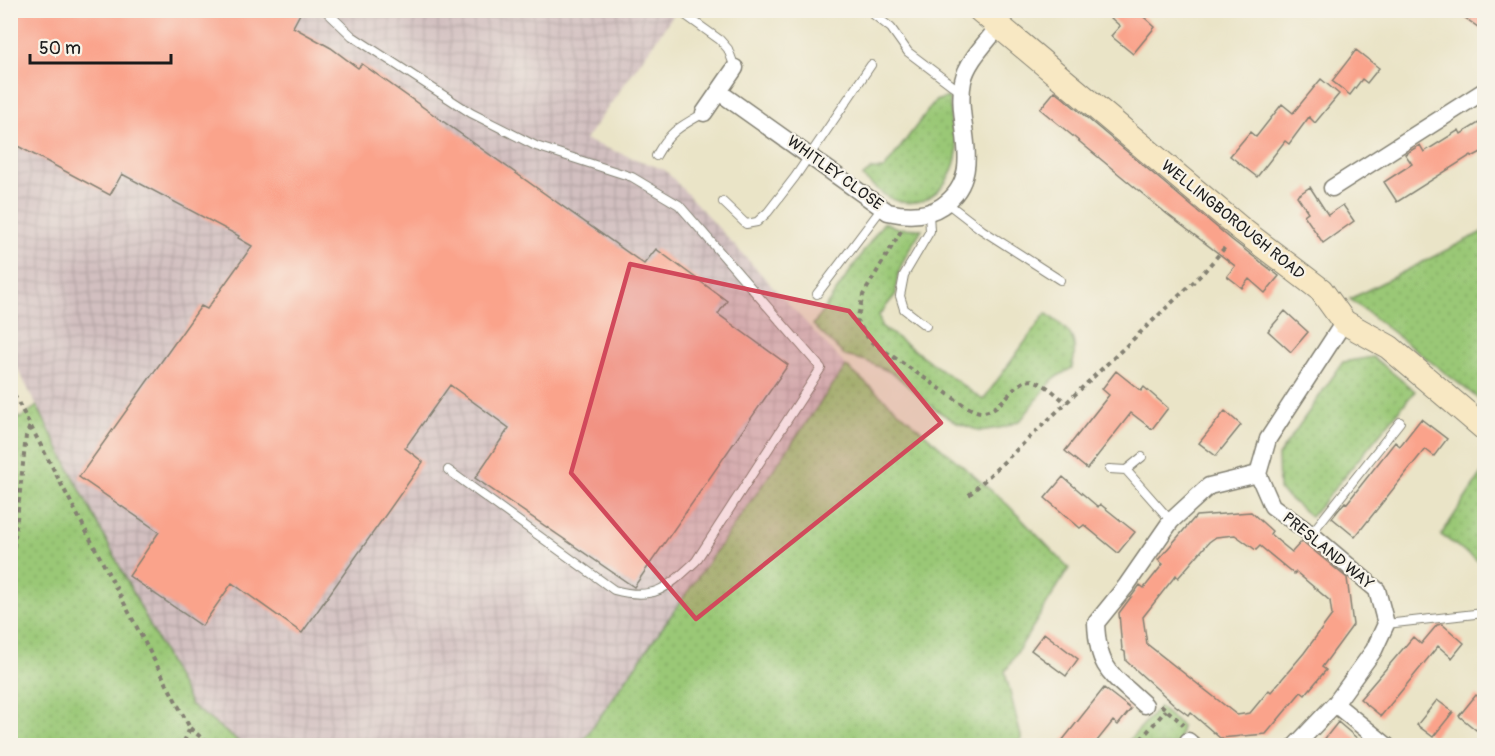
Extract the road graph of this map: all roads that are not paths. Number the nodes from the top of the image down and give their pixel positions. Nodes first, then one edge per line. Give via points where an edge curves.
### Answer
1 (330, 10) edge
2 (980, 10) edge
3 (681, 12) edge
4 (873, 14) dead end
5 (999, 27) junction
6 (871, 65) dead end
7 (735, 68) joint
8 (1485, 91) edge
9 (719, 92) junction
10 (961, 92) junction
11 (704, 113) joint
12 (809, 155) junction
13 (656, 156) dead end
14 (1332, 188) dead end
15 (723, 202) dead end
16 (947, 203) junction
17 (882, 208) junction
18 (929, 213) junction
19 (1060, 280) dead end
20 (817, 294) dead end
21 (1344, 322) junction
22 (926, 326) dead end
23 (1400, 422) dead end
24 (1485, 428) edge
25 (1142, 457) dead end
26 (1109, 469) dead end
27 (448, 470) dead end
28 (1126, 470) junction
29 (1258, 474) junction
30 (1171, 521) junction
31 (1311, 534) junction
32 (1485, 613) edge
33 (1386, 624) junction
34 (1335, 704) junction
35 (1145, 705) road end
36 (1295, 746) edge
37 (1386, 746) edge

1 - 27 lane via 328,13 352,36 471,113 536,146 632,177 679,205 821,368 696,561 669,587 651,593 632,595 614,590
2 - 5 main road, WELLINGBOROUGH ROAD
3 - 7 lane via 728,49
4 - 10 lane via 891,28 908,52
5 - 10 street, WHITLEY CLOSE via 970,66
5 - 21 main road, WELLINGBOROUGH ROAD via 1241,229 1321,290
6 - 12 lane
7 - 9 street
8 - 14 street
9 - 11 street
9 - 12 street, WHITLEY CLOSE
10 - 16 street, WHITLEY CLOSE via 965,174
11 - 13 lane via 676,129
12 - 15 lane via 757,222 746,224
12 - 17 street, WHITLEY CLOSE
16 - 18 street, WHITLEY CLOSE
16 - 19 lane
17 - 18 street, WHITLEY CLOSE via 911,216
17 - 20 lane
18 - 22 lane via 930,231 904,275 900,296 904,309
21 - 24 main road, WELLINGBOROUGH ROAD via 1389,347
21 - 29 street via 1268,439
23 - 31 lane
25 - 28 lane
26 - 28 lane
28 - 30 lane
29 - 30 street via 1209,486
29 - 31 street, PRESLAND WAY via 1272,506
30 - 35 street via 1096,623 1097,646 1105,667
31 - 33 street, PRESLAND WAY via 1377,590
32 - 33 lane
33 - 34 street via 1374,650
34 - 36 street
34 - 37 street

